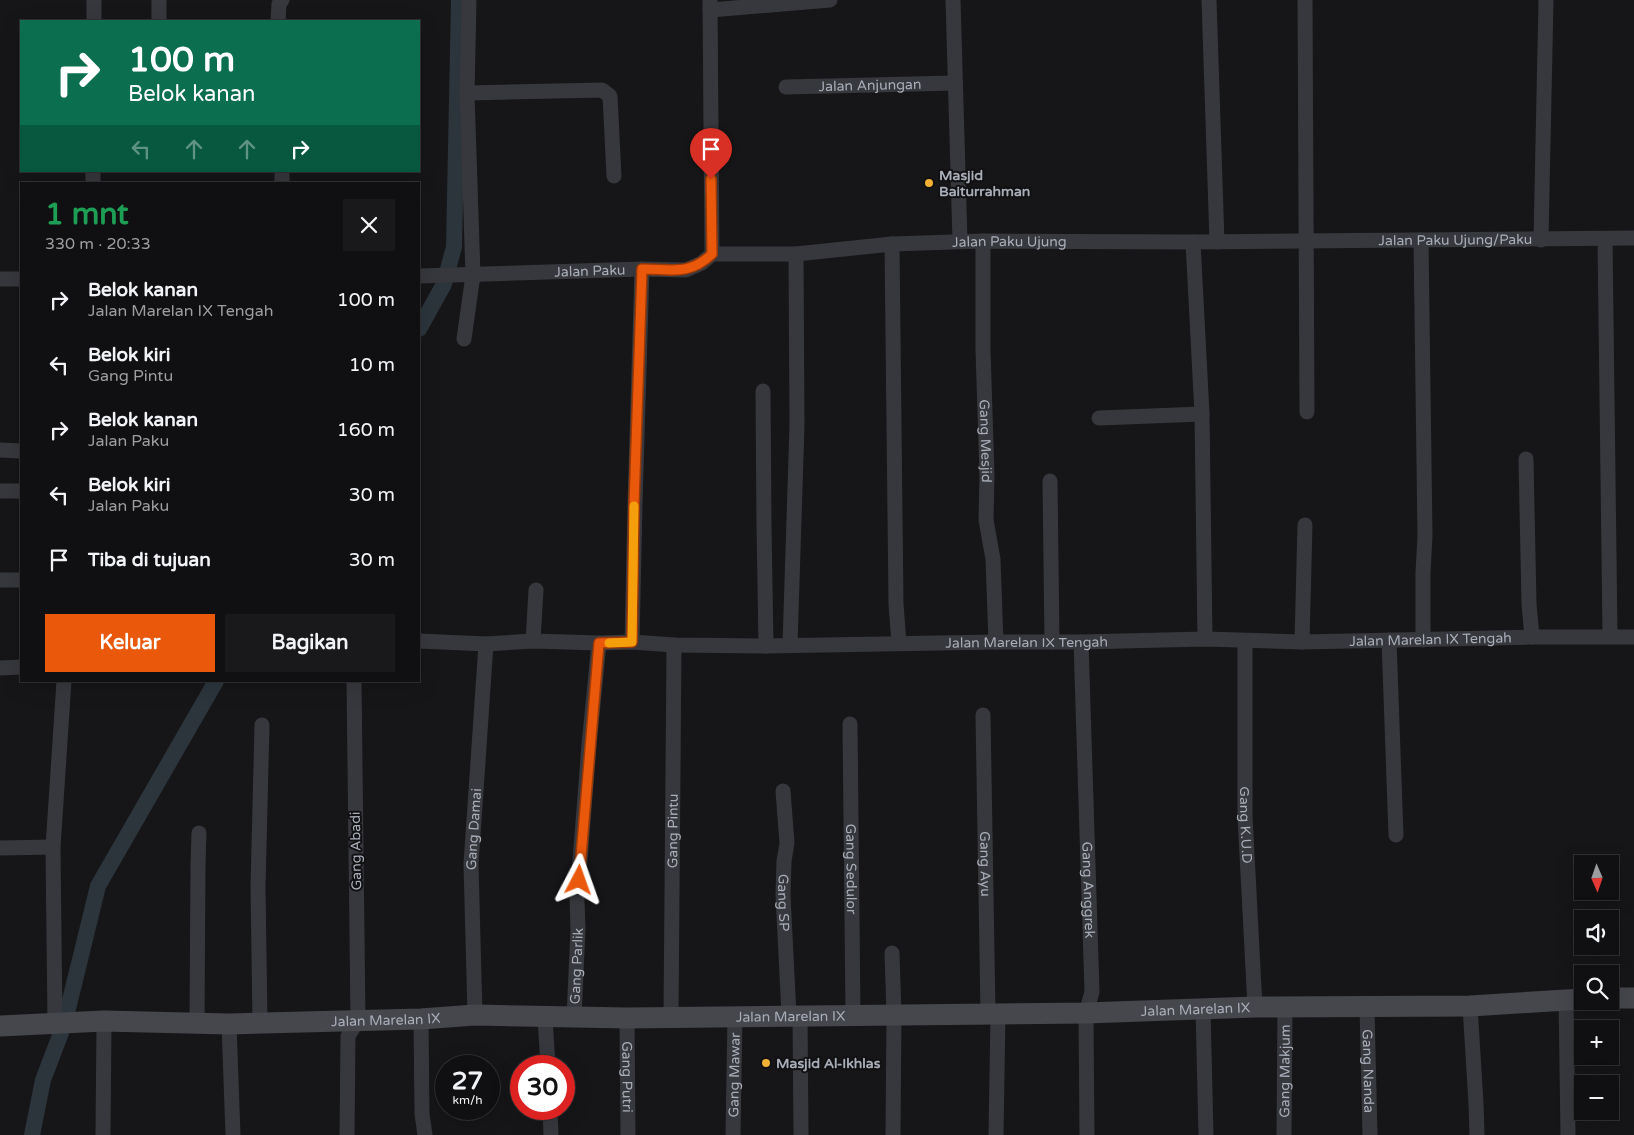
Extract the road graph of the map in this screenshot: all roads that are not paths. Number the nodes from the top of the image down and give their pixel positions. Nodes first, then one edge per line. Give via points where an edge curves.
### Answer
1 (94, 0) edge
2 (159, 0) edge
3 (282, 0) edge
4 (469, 0) edge
5 (830, 0) edge
6 (953, 0) edge
7 (1209, 0) edge
8 (1306, 0) edge
9 (1546, 0) edge
10 (710, 5) edge
11 (94, 20) edge
12 (159, 20) edge
13 (278, 20) edge
14 (955, 83) junction
15 (786, 87) dead end
16 (467, 92) junction
17 (614, 176) dead end
18 (1634, 238) edge
19 (1605, 239) junction
20 (1422, 240) junction
21 (1541, 240) junction
22 (960, 241) junction
23 (983, 241) junction
24 (1306, 241) junction
25 (1193, 242) junction
26 (1217, 242) junction
27 (892, 244) junction
28 (712, 254) junction
29 (796, 254) junction
30 (642, 269) junction
31 (467, 275) junction
32 (420, 276) edge
33 (0, 279) edge
34 (20, 279) edge
35 (464, 339) dead end
36 (763, 392) dead end
37 (1307, 412) dead end
38 (1202, 414) junction
39 (1099, 418) dead end
40 (0, 450) edge
41 (20, 451) edge
42 (1526, 459) dead end
43 (1050, 481) dead end
44 (0, 491) edge
45 (20, 491) edge
46 (1305, 525) dead end
47 (0, 580) edge
48 (20, 580) edge
49 (536, 590) dead end
50 (1610, 636) junction
51 (1634, 636) edge
52 (1532, 637) junction
53 (1205, 639) junction
54 (1389, 640) junction
55 (1423, 640) junction
56 (533, 641) junction
57 (1245, 641) junction
58 (420, 642) edge
59 (632, 642) junction
60 (996, 642) junction
61 (1052, 642) junction
62 (1081, 642) junction
63 (1302, 642) junction
64 (599, 643) junction
65 (899, 643) junction
66 (486, 644) junction
67 (790, 645) junction
68 (674, 646) junction
69 (766, 646) junction
70 (20, 667) edge
71 (0, 668) edge
72 (64, 682) edge
73 (354, 682) edge
74 (983, 715) dead end
75 (850, 724) dead end
76 (262, 725) dead end
77 (783, 791) dead end
78 (200, 832) dead end
79 (1396, 835) dead end
80 (53, 847) junction
81 (0, 848) edge
82 (892, 953) dead end
83 (1619, 998) edge
84 (1634, 998) edge
85 (1574, 999) edge
86 (1470, 1006) junction
87 (1255, 1007) junction
88 (1284, 1007) junction
89 (1367, 1007) junction
90 (1203, 1009) junction
91 (993, 1013) junction
92 (1086, 1013) junction
93 (853, 1014) junction
94 (894, 1014) junction
95 (475, 1015) junction
96 (794, 1015) junction
97 (735, 1016) junction
98 (545, 1017) junction
99 (671, 1017) junction
100 (574, 1018) junction
101 (627, 1018) junction
102 (421, 1019) junction
103 (358, 1020) junction
104 (104, 1021) junction
105 (65, 1022) junction
106 (197, 1023) junction
107 (260, 1023) junction
108 (229, 1024) junction
109 (0, 1026) edge
110 (547, 1055) edge
111 (550, 1120) edge
112 (103, 1135) edge
113 (234, 1135) edge
114 (347, 1135) edge
115 (425, 1135) edge
116 (551, 1135) edge
117 (628, 1135) edge
118 (734, 1135) edge
119 (801, 1135) edge
120 (893, 1135) edge
121 (996, 1135) edge
122 (1087, 1135) edge
123 (1206, 1135) edge
124 (1284, 1135) edge
125 (1370, 1135) edge
126 (1477, 1135) edge
127 (1568, 1135) edge

1 - 11 street
2 - 12 street
3 - 13 street
4 - 16 street
5 - 10 street
6 - 14 street
7 - 26 street
8 - 24 street
9 - 21 street
10 - 28 street
14 - 15 street, Jalan Anjungan
14 - 22 street
16 - 17 street via 607,92 610,96
16 - 31 street
18 - 19 street, Jalan Paku Ujung/Paku
19 - 21 street, Jalan Paku Ujung/Paku
19 - 50 street
20 - 21 street, Jalan Paku Ujung/Paku
20 - 24 street, Jalan Paku Ujung/Paku
20 - 55 street
22 - 23 street, Jalan Paku Ujung
22 - 27 street, Jalan Paku Ujung
23 - 25 street, Jalan Paku Ujung
23 - 60 street, Gang Mesjid via 986,520 993,559
24 - 26 street, Jalan Paku Ujung
24 - 37 street
25 - 26 street, Jalan Paku Ujung
25 - 38 street
27 - 29 street, Jalan Paku Ujung
27 - 65 street
28 - 29 street, Jalan Paku Ujung
28 - 30 street, Jalan Paku via 686,270
29 - 67 street via 797,424
30 - 31 street, Jalan Paku
30 - 59 street
31 - 32 street, Jalan Paku
31 - 35 street
33 - 34 street
36 - 69 street
38 - 39 street
38 - 53 street
40 - 41 street
42 - 52 street
43 - 61 street
44 - 45 street
46 - 63 street
47 - 48 street
49 - 56 street
50 - 51 street, Jalan Marelan IX Tengah
50 - 52 street, Jalan Marelan IX Tengah
52 - 55 street, Jalan Marelan IX Tengah
53 - 57 street, Jalan Marelan IX Tengah
53 - 62 street, Jalan Marelan IX Tengah
54 - 55 street, Jalan Marelan IX Tengah
54 - 63 street, Jalan Marelan IX Tengah
54 - 79 street
56 - 64 street, Jalan Marelan IX Tengah
56 - 66 street, Jalan Marelan IX Tengah
57 - 63 street, Jalan Marelan IX Tengah
57 - 87 street, Gang K.U.D via 1245,816
58 - 66 street, Jalan Marelan IX Tengah
59 - 64 street, Jalan Marelan IX Tengah
59 - 68 street, Jalan Marelan IX Tengah
60 - 61 street, Jalan Marelan IX Tengah
60 - 65 street, Jalan Marelan IX Tengah
61 - 62 street, Jalan Marelan IX Tengah
62 - 92 street, Gang Anggrek via 1092,992
64 - 100 street, Gang Parlik via 577,899
65 - 67 street, Jalan Marelan IX Tengah
66 - 95 street, Gang Damai via 471,864
67 - 69 street, Jalan Marelan IX Tengah
68 - 69 street, Jalan Marelan IX Tengah
68 - 99 street, Gang Pintu
70 - 71 street
72 - 80 street
73 - 103 street, Gang Abadi
74 - 91 street, Gang Ayu
75 - 93 street, Gang Sedulor
76 - 107 street via 258,887
77 - 96 street, Gang SP via 787,843 783,895
78 - 106 street
80 - 81 street
80 - 105 street
82 - 94 street
83 - 84 main road
85 - 86 main road, Jalan Marelan IX
85 - 127 street
86 - 89 main road, Jalan Marelan IX
86 - 126 street
87 - 88 main road, Jalan Marelan IX
87 - 90 main road, Jalan Marelan IX
88 - 89 main road, Jalan Marelan IX
88 - 124 street, Gang Makjum
89 - 125 street, Gang Nanda
90 - 92 main road, Jalan Marelan IX
90 - 123 street
91 - 92 main road, Jalan Marelan IX
91 - 94 main road, Jalan Marelan IX
91 - 121 street, Gang Ayu
92 - 122 street, Gang Anggrek
93 - 94 main road, Jalan Marelan IX
93 - 96 main road, Jalan Marelan IX
94 - 120 street
95 - 98 main road, Jalan Marelan IX
95 - 102 main road, Jalan Marelan IX
96 - 97 main road, Jalan Marelan IX
96 - 119 street, Gang SP
97 - 99 main road, Jalan Marelan IX
97 - 118 street, Gang Mawar
98 - 100 main road, Jalan Marelan IX
98 - 110 street
99 - 101 main road, Jalan Marelan IX
100 - 101 main road, Jalan Marelan IX
101 - 117 street, Gang Putri
102 - 103 main road, Jalan Marelan IX
102 - 115 street
103 - 107 main road, Jalan Marelan IX
103 - 114 street via 348,1036
104 - 105 main road, Jalan Marelan IX
104 - 106 main road, Jalan Marelan IX
104 - 112 street
105 - 109 main road, Jalan Marelan IX
106 - 108 main road, Jalan Marelan IX
107 - 108 main road, Jalan Marelan IX
108 - 113 street
111 - 116 street

